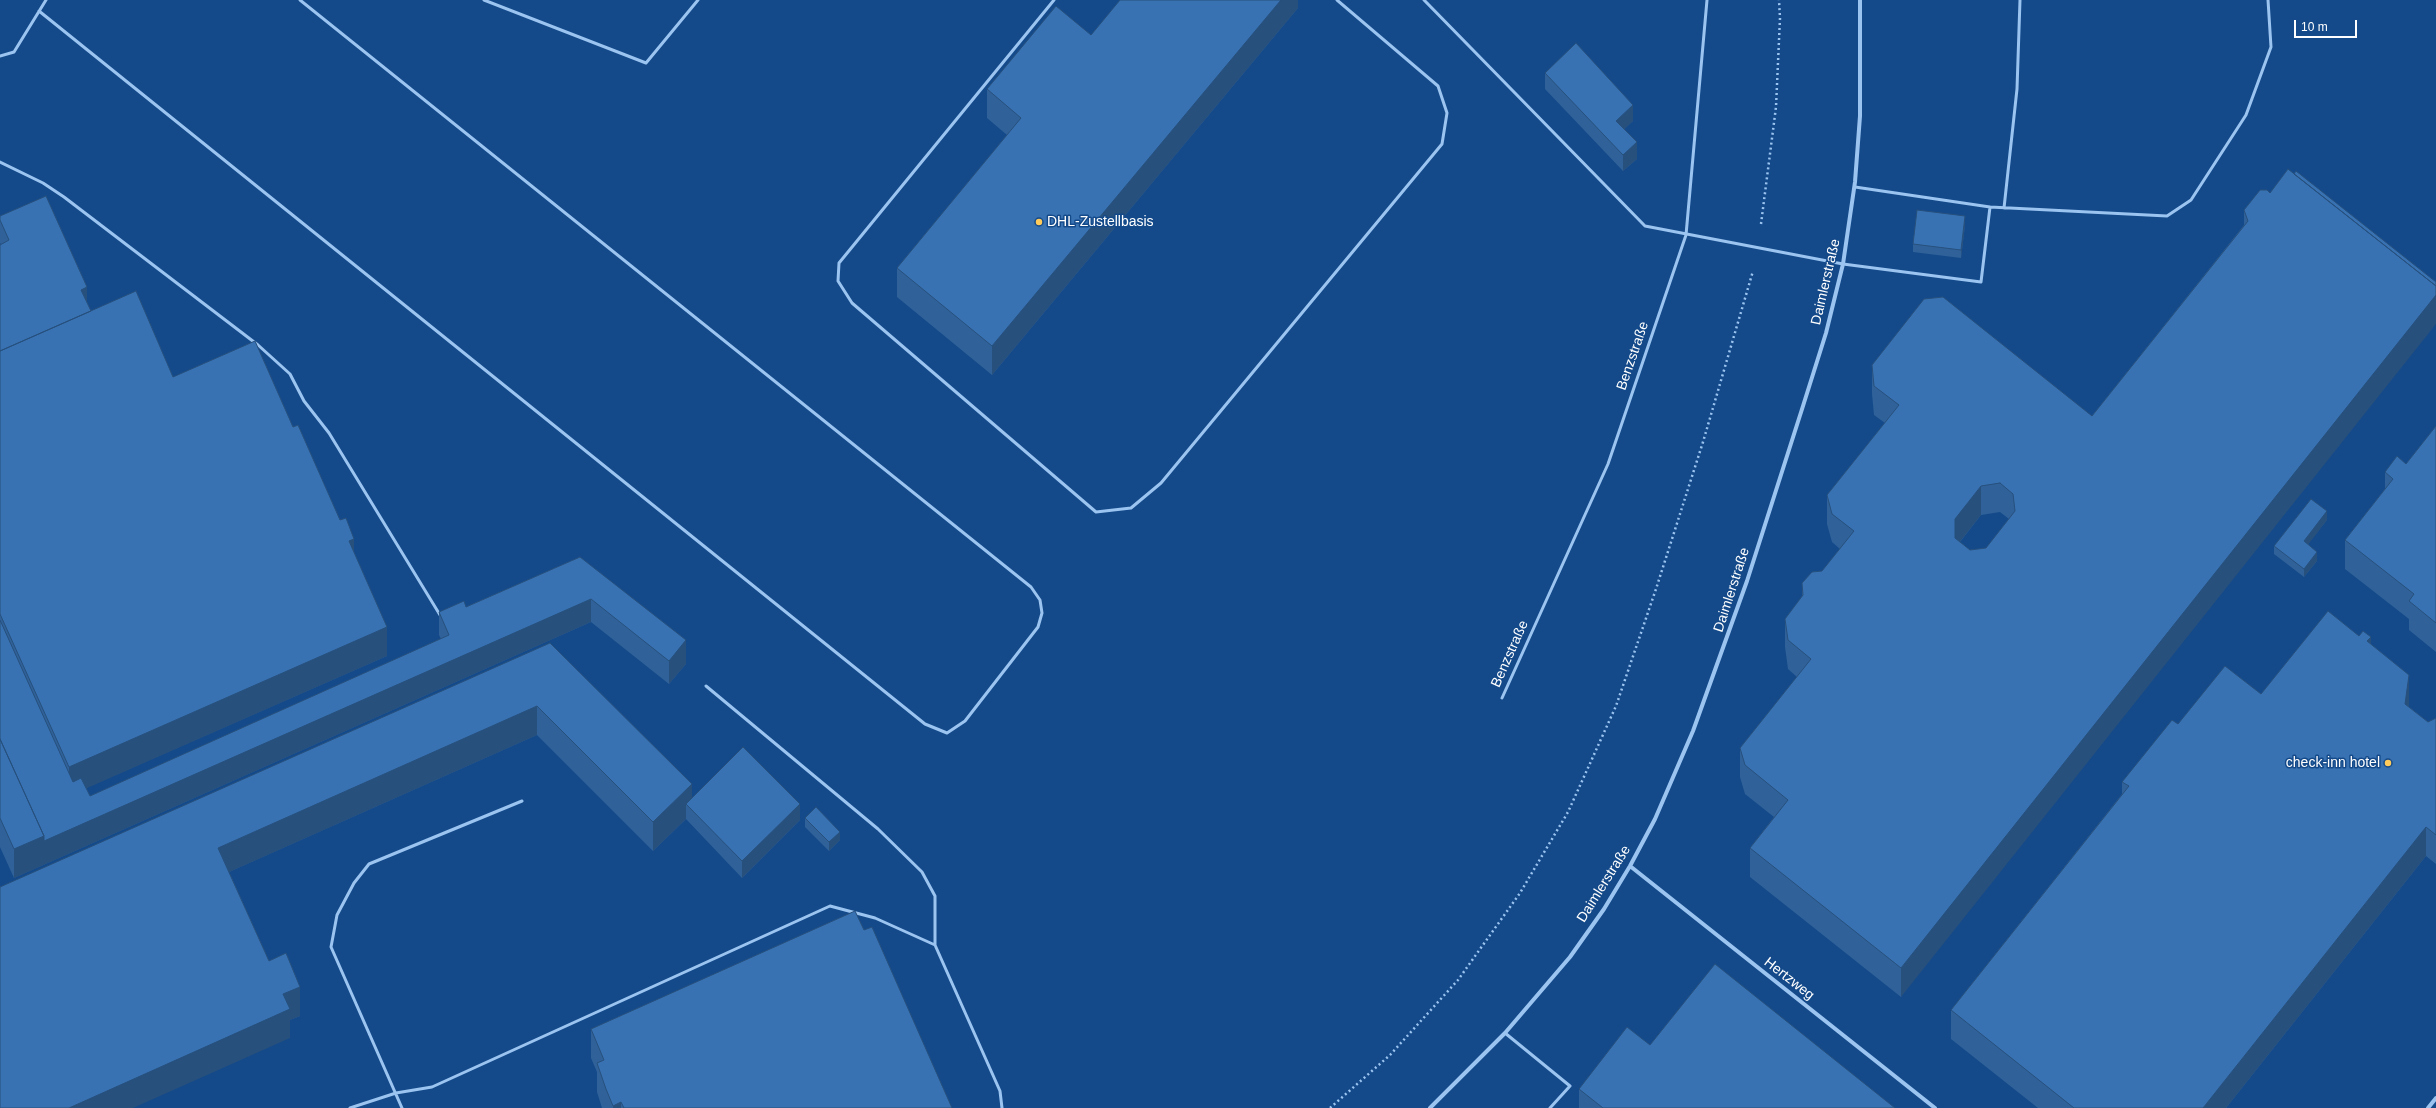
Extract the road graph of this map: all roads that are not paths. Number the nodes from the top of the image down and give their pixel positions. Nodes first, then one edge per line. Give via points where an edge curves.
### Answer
1 (46, 0) edge
2 (300, 0) edge
3 (484, 0) edge
4 (698, 0) edge
5 (1054, 0) edge
6 (1337, 0) edge
7 (1424, 0) edge
8 (1707, 0) edge
9 (1860, 0) edge
10 (2020, 0) edge
11 (2268, 0) edge
12 (39, 11) junction
13 (0, 56) edge
14 (0, 162) edge
15 (1855, 187) junction
16 (1990, 207) junction
17 (2004, 208) junction
18 (1686, 235) junction
19 (1842, 264) junction
20 (440, 615) edge
21 (706, 686) dead end
22 (1502, 698) dead end
23 (522, 801) dead end
24 (1630, 866) junction
25 (935, 945) junction
26 (1505, 1033) junction
27 (396, 1093) junction
28 (2436, 1098) edge
29 (350, 1108) edge
30 (402, 1108) edge
31 (1002, 1108) edge
32 (1430, 1108) edge
33 (1550, 1108) edge
34 (1935, 1108) edge
35 (2428, 1108) edge

1 - 12 lane
2 - 12 lane via 1031,587 1040,600 1042,613 1038,627 965,721 947,733 925,724
3 - 4 lane via 646,63
5 - 6 lane via 839,263 838,281 852,303 1096,512 1131,508 1161,483 1442,144 1447,113 1438,86
7 - 18 lane via 1645,226
8 - 18 lane, Benzstraße
9 - 15 street, Daimlerstraße via 1860,116
10 - 17 lane via 2017,89
11 - 17 lane via 2271,47 2246,115 2191,200 2167,216
12 - 13 lane via 14,52
14 - 20 lane via 43,183 64,197 258,345 290,374 304,401 329,433
15 - 16 lane
15 - 19 street, Daimlerstraße
16 - 17 lane
16 - 19 lane via 1981,282
18 - 19 lane
18 - 22 lane, Benzstraße via 1608,464
19 - 24 street, Daimlerstraße via 1826,333 1806,398 1716,672 1694,731 1655,819
21 - 25 lane via 878,829 922,872 935,896
23 - 27 lane via 370,864 354,883 337,915 331,947
24 - 26 street, Daimlerstraße via 1570,957
24 - 34 street, Hertzweg
25 - 27 lane via 876,918 830,906 432,1087
25 - 31 lane via 1000,1091
26 - 32 street, Daimlerstraße
26 - 33 lane via 1570,1086
27 - 29 lane
27 - 30 lane
28 - 35 street

